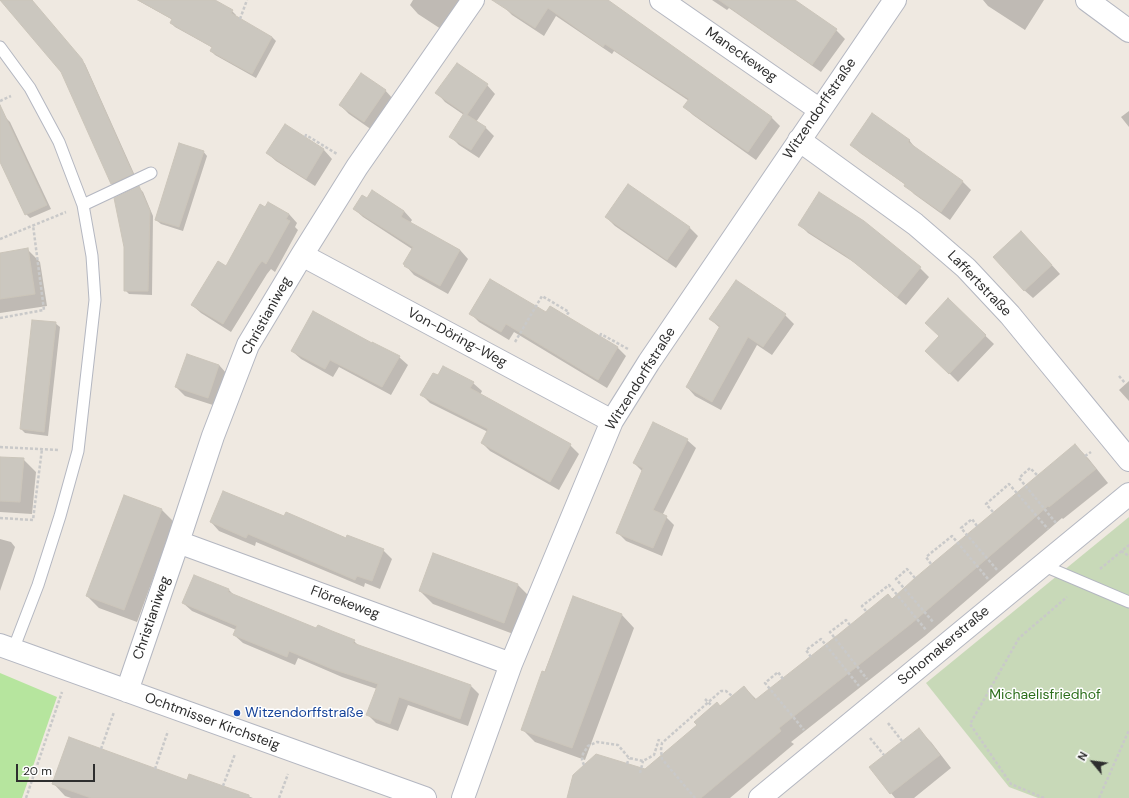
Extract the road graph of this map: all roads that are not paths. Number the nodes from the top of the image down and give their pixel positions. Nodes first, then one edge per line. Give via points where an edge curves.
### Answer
1 (473, 0) edge
2 (662, 0) edge
3 (895, 0) edge
4 (1087, 0) edge
5 (1129, 31) edge
6 (0, 47) edge
7 (820, 110) junction
8 (799, 140) junction
9 (151, 173) dead end
10 (83, 205) junction
11 (302, 255) junction
12 (612, 422) junction
13 (1129, 460) edge
14 (1129, 494) edge
15 (178, 542) junction
16 (1042, 565) junction
17 (1129, 602) edge
18 (7, 648) edge
19 (511, 664) junction
20 (121, 700) junction
21 (425, 798) edge
22 (463, 798) edge
23 (760, 798) edge

1 - 11 street, Christianiweg via 357,167
2 - 7 street, Maneckeweg
3 - 7 street, Witzendorffstraße
4 - 5 street
6 - 10 lane via 30,88 59,142
7 - 8 street, Witzendorffstraße
8 - 12 street, Witzendorffstraße
8 - 13 street, Laffertstraße via 915,224 966,268 1010,316
9 - 10 lane
10 - 18 lane via 92,256 94,300 78,451 38,586
11 - 12 street, Von-Döring-Weg
11 - 15 street, Christianiweg via 248,345 212,436
12 - 19 street, Witzendorffstraße
14 - 16 street, Schomakerstraße
15 - 19 street, Flörekeweg
15 - 20 street, Christianiweg
16 - 17 lane
16 - 23 street, Schomakerstraße
18 - 20 street, Ochtmisser Kirchsteig
19 - 22 street, Witzendorffstraße
20 - 21 street, Ochtmisser Kirchsteig

